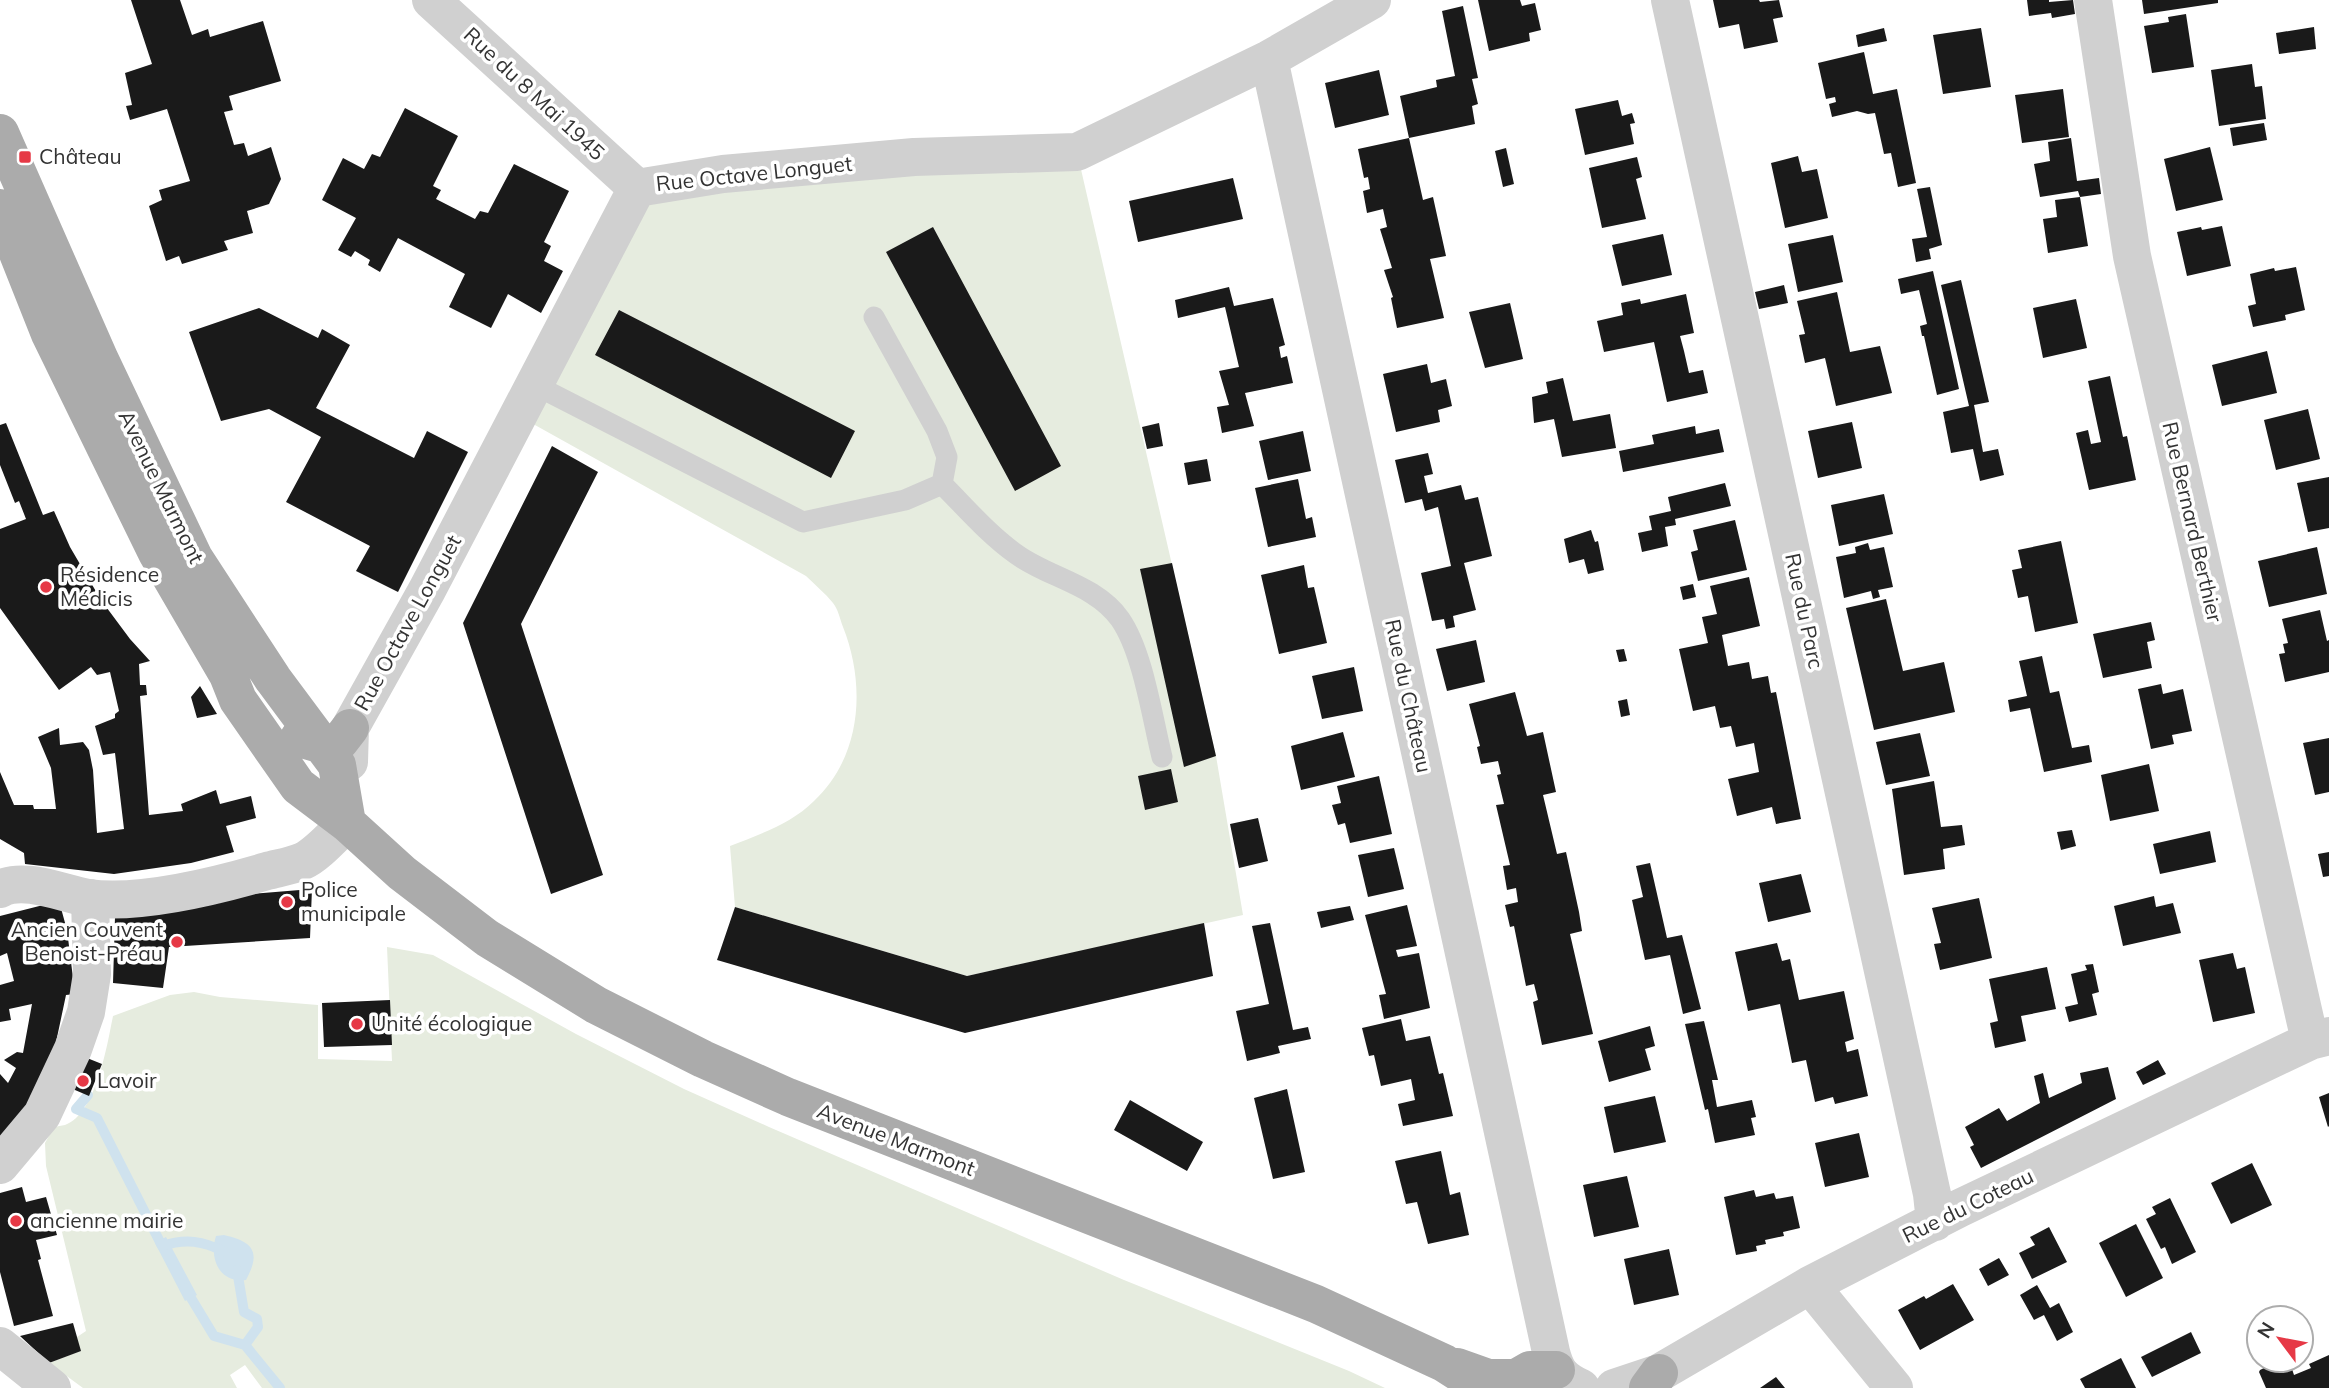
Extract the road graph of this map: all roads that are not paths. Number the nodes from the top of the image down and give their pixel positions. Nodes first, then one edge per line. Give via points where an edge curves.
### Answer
1 (431, 0) edge
2 (1372, 0) edge
3 (1670, 0) edge
4 (2093, 0) edge
5 (1269, 59) junction
6 (0, 133) edge
7 (637, 188) junction
8 (0, 208) edge
9 (874, 317) dead end
10 (534, 384) junction
11 (942, 484) junction
12 (228, 675) junction
13 (336, 736) junction
14 (1162, 757) dead end
15 (347, 823) junction
16 (2, 884) edge
17 (90, 898) junction
18 (2319, 1038) edge
19 (0, 1166) edge
20 (1935, 1222) junction
21 (1810, 1285) junction
22 (0, 1346) edge
23 (1444, 1363) junction
24 (1568, 1379) edge
25 (1654, 1381) edge
26 (52, 1388) edge
27 (1483, 1388) edge
28 (1614, 1388) edge
29 (1894, 1388) edge

1 - 7 street, Rue du 8 Mai 1945
2 - 5 street, Rue Octave Longuet
3 - 20 street, Rue du Parc
4 - 18 street, Rue Bernard Berthier via 2132,256
5 - 7 street, Rue Octave Longuet via 1077,152 900,159 723,174
5 - 24 street, Rue du Château via 1548,1333
6 - 13 main road, Avenue Marmont via 82,322 194,558 273,679
7 - 10 street, Rue Octave Longuet
8 - 12 main road, Avenue Marmont via 56,347 157,552
9 - 11 lane via 937,431 947,457
10 - 11 lane via 803,522 905,500
10 - 13 street, Rue Octave Longuet via 427,590
11 - 14 lane via 1017,555 1095,594 1120,619 1136,653
12 - 13 main road via 281,729 303,741
12 - 15 main road, Avenue Marmont via 238,700 298,786
13 - 15 main road, Avenue Marmont
15 - 17 street via 305,861 167,894
15 - 23 main road, Avenue Marmont via 487,939 596,1005 703,1059 788,1097 1317,1304
16 - 17 street via 62,890
17 - 19 street via 92,974 86,1012 42,1115
18 - 20 street, Rue du Coteau
20 - 21 street, Rue du Coteau
21 - 25 street, Rue du Coteau
21 - 29 street
22 - 26 street
23 - 24 main road via 1488,1378 1516,1378 1530,1370
23 - 27 main road, Avenue Marmont
25 - 28 street, Rue du Coteau

